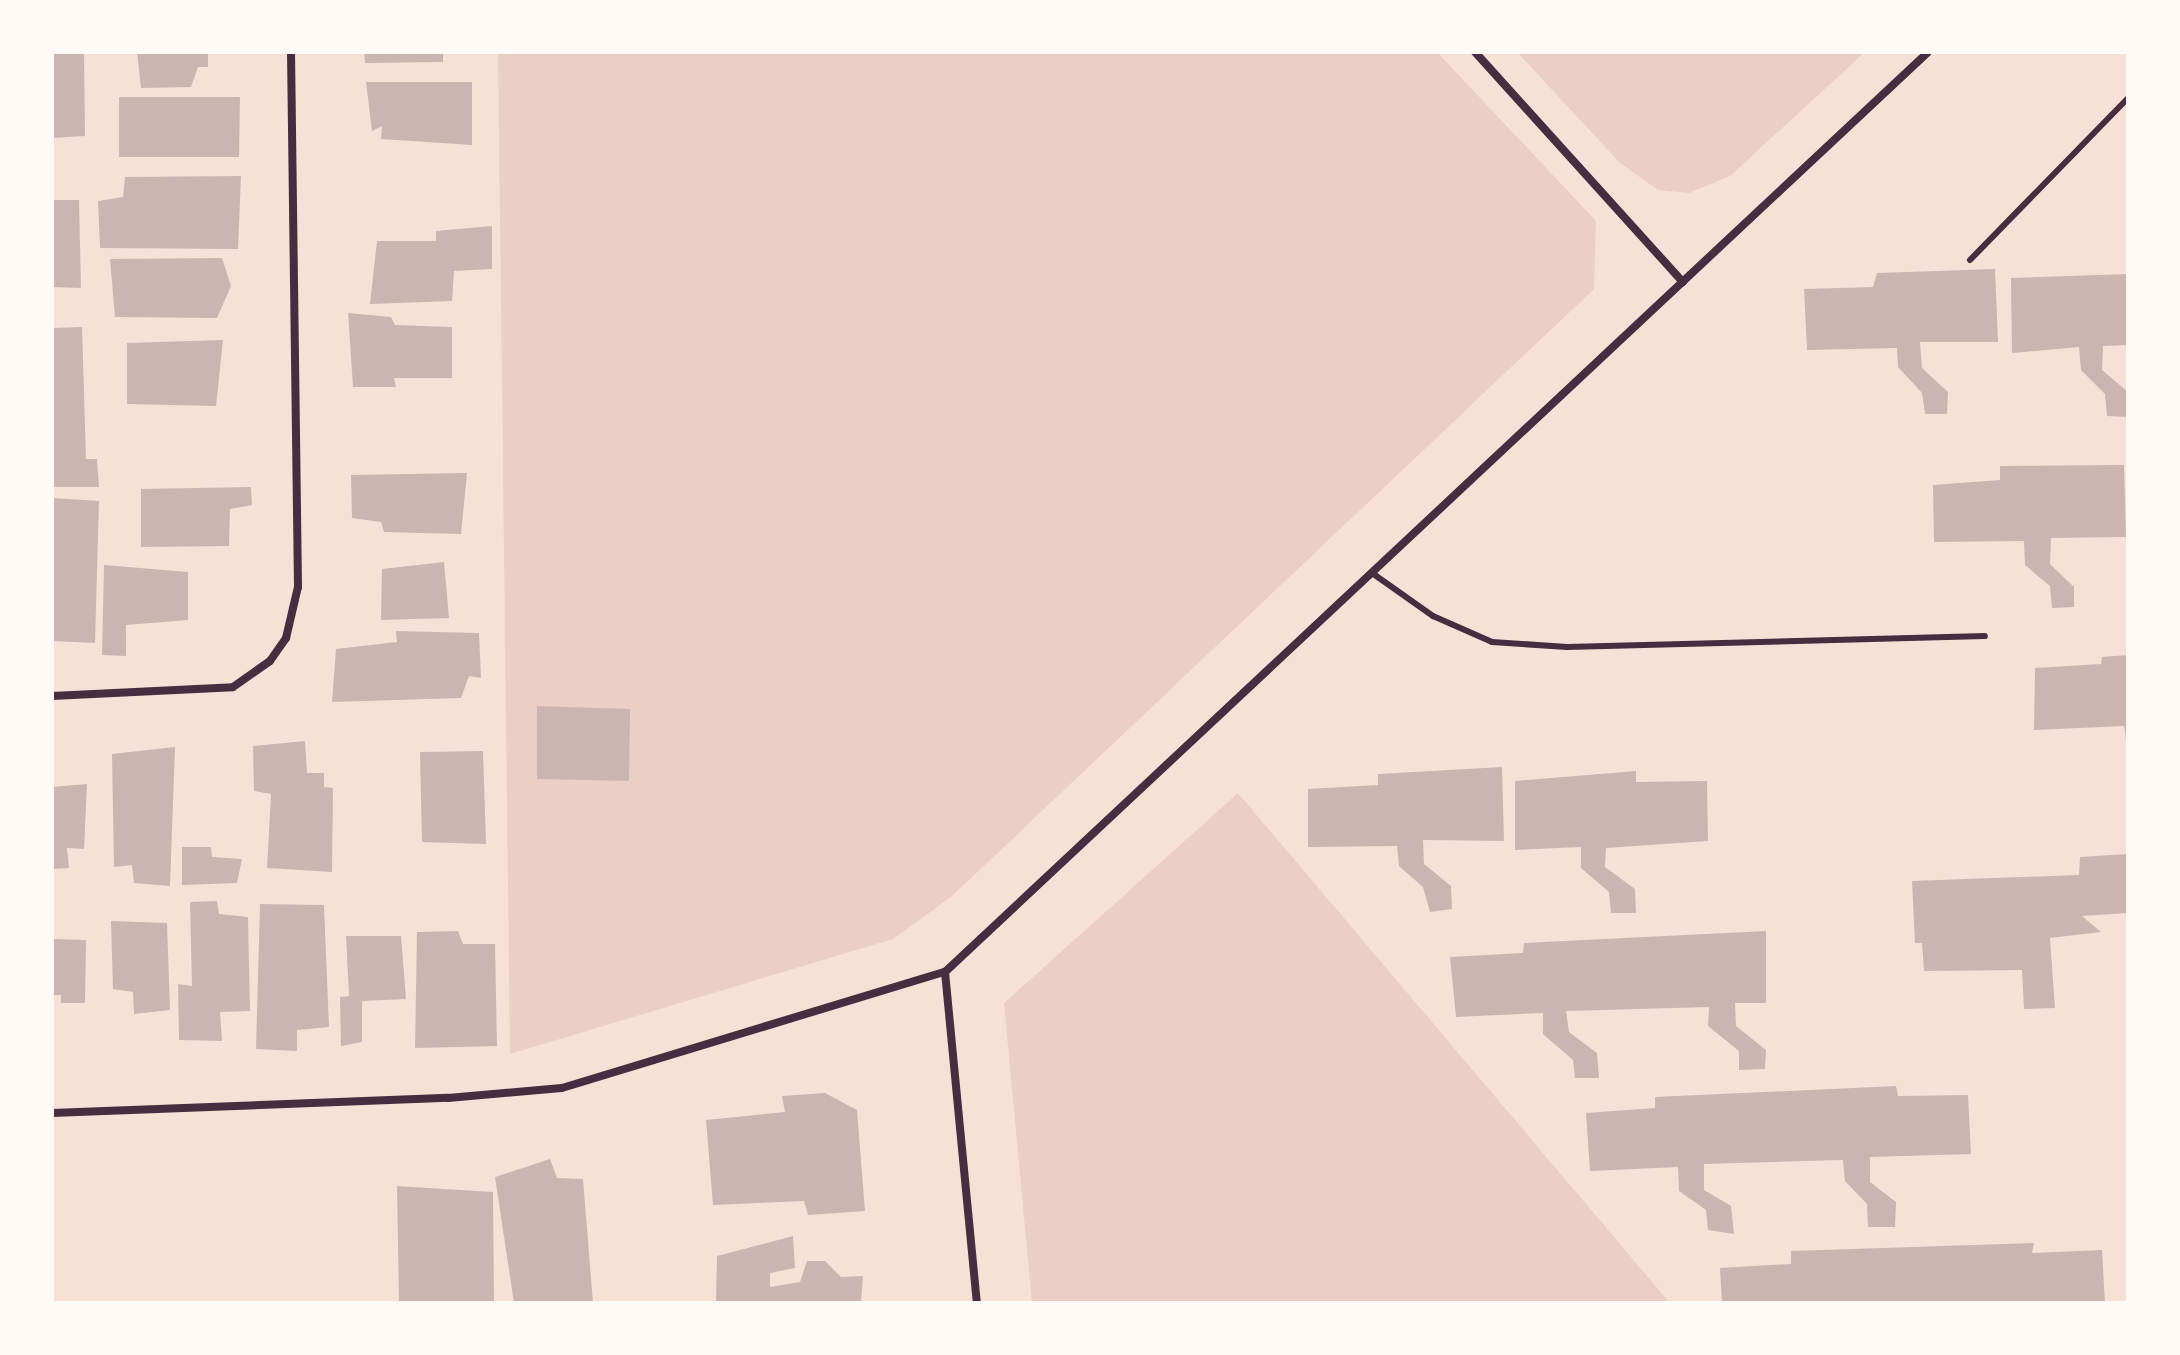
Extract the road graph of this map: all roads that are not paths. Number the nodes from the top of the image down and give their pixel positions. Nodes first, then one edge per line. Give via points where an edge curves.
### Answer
1 (291, 52) edge
2 (1475, 52) edge
3 (1928, 52) edge
4 (2128, 98) edge
5 (1970, 260) dead end
6 (1683, 282) junction
7 (1372, 573) junction
8 (1985, 636) dead end
9 (52, 696) edge
10 (945, 972) junction
11 (52, 1113) edge
12 (977, 1303) edge

1 - 9 street via 298,587 286,638 270,661 233,687
2 - 6 street
3 - 6 street
4 - 5 lane
6 - 7 street
7 - 8 lane via 1433,616 1492,642 1567,647
7 - 10 street
10 - 11 street via 562,1088 448,1098
10 - 12 street

